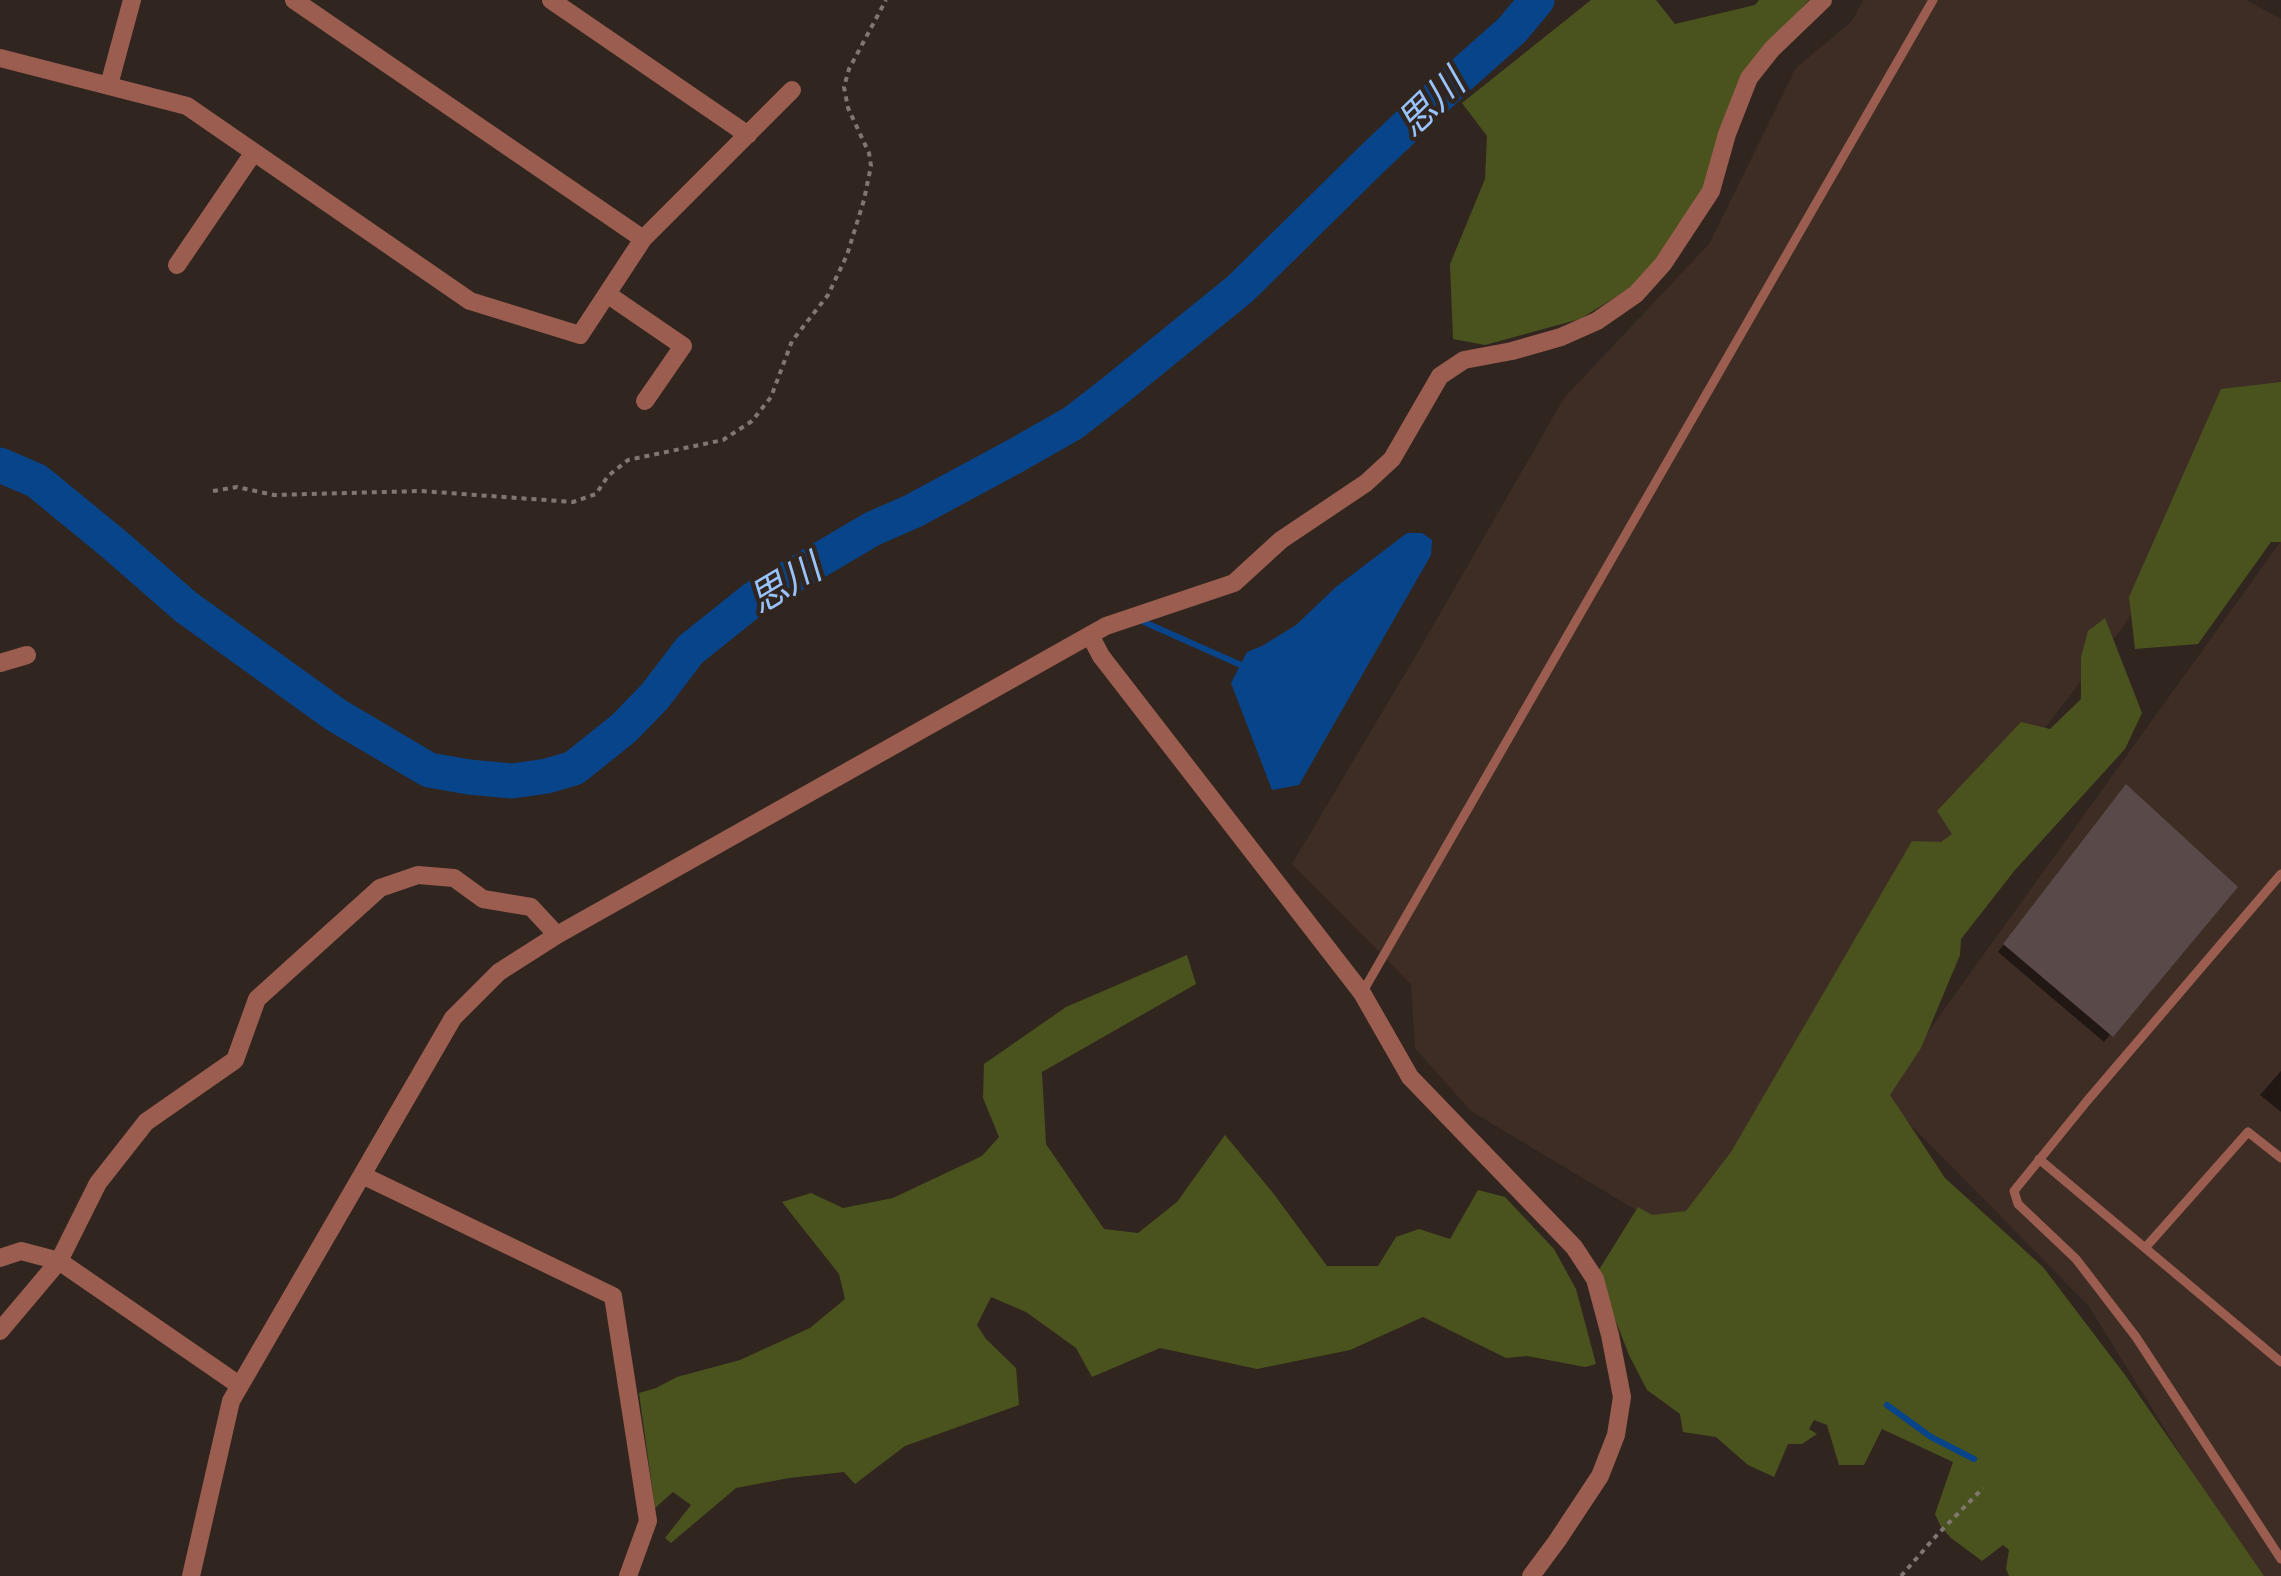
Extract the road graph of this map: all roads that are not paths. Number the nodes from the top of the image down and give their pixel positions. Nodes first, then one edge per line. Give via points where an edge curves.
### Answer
1 (132, 0) edge
2 (294, 0) edge
3 (551, 0) edge
4 (1824, 0) edge
5 (1933, 0) edge
6 (0, 58) edge
7 (109, 85) junction
8 (792, 90) dead end
9 (748, 135) junction
10 (254, 152) junction
11 (643, 239) junction
12 (177, 265) dead end
13 (606, 294) junction
14 (645, 401) dead end
15 (1090, 635) junction
16 (27, 655) dead end
17 (0, 662) edge
18 (2281, 874) edge
19 (557, 935) junction
20 (1362, 993) junction
21 (2281, 1158) edge
22 (2039, 1159) junction
23 (362, 1174) junction
24 (2145, 1248) junction
25 (0, 1258) edge
26 (59, 1262) junction
27 (0, 1331) edge
28 (2281, 1362) edge
29 (239, 1386) junction
30 (2281, 1560) edge
31 (191, 1576) edge
32 (628, 1576) edge
33 (1531, 1576) edge

1 - 7 street
2 - 11 street
3 - 9 street
4 - 15 street via 1749,78 1711,191 1636,294 1561,337 1464,360 1440,376 1392,459 1281,540 1234,584
5 - 20 lane
6 - 7 street
7 - 10 street via 187,106
8 - 9 street
9 - 11 street
10 - 12 street
10 - 13 street via 470,301 580,334
11 - 13 street
13 - 14 street via 683,346
15 - 19 street
15 - 20 street
16 - 17 street
18 - 22 lane
19 - 23 street via 499,972 453,1018
19 - 26 street via 531,908 484,899 454,878 418,875 380,888 257,999 234,1060 146,1122 98,1183
20 - 33 street via 1410,1078 1574,1246 1595,1279 1622,1397 1616,1435 1600,1476
21 - 24 lane via 2248,1132
22 - 24 lane
22 - 30 lane via 2014,1191 2018,1204 2076,1259 2136,1337
23 - 29 street
23 - 32 street via 614,1296 648,1520
24 - 28 lane
25 - 26 street via 21,1251
26 - 27 street
26 - 29 street
29 - 31 street via 230,1401

